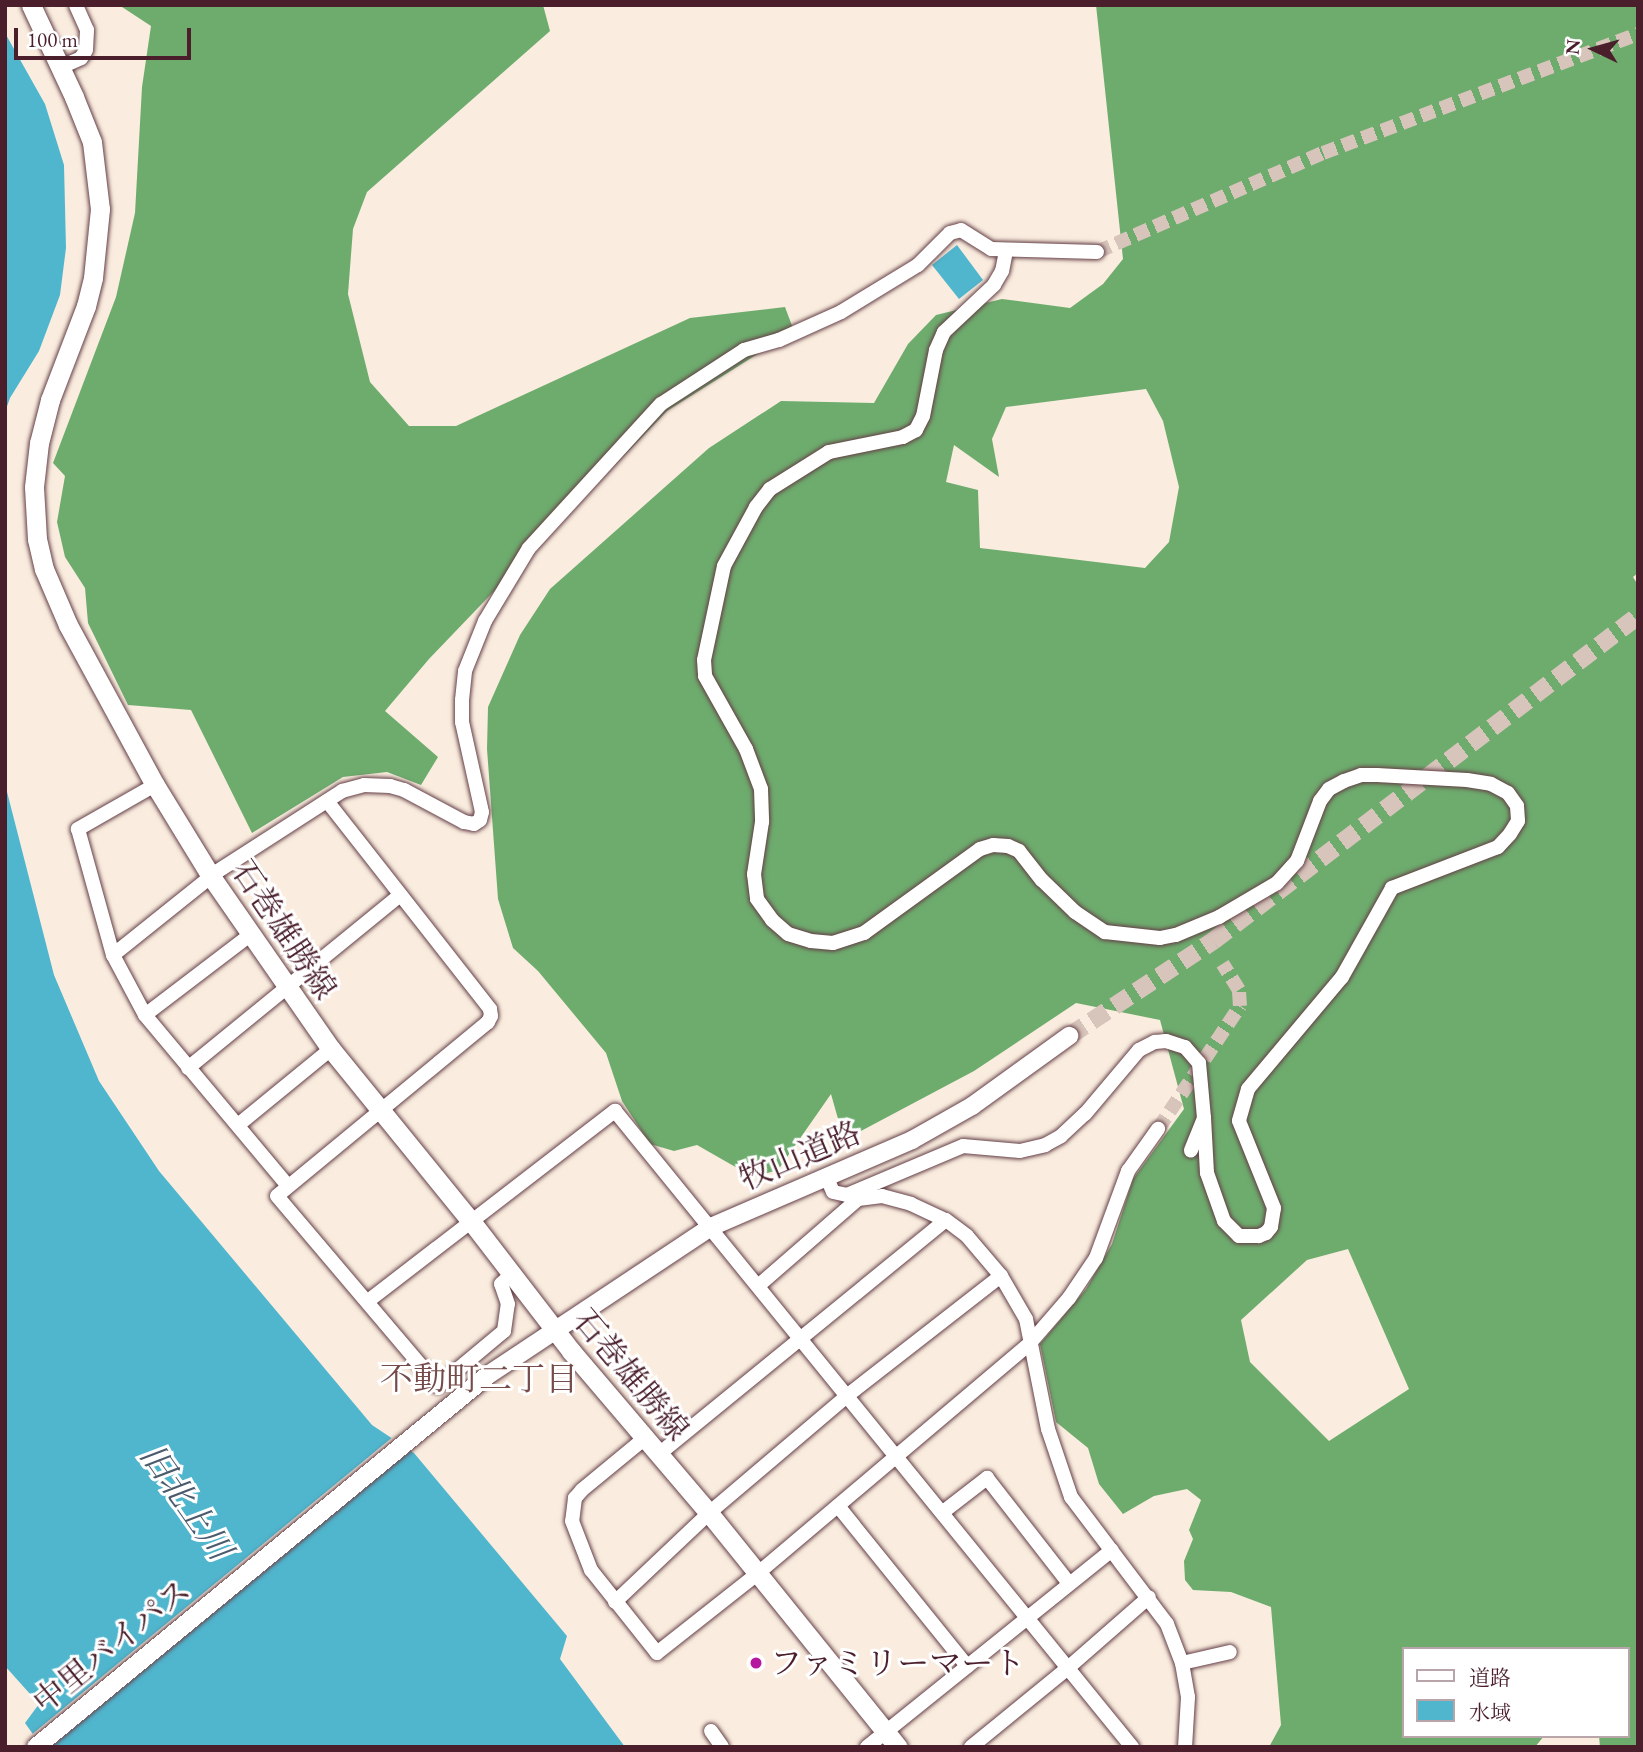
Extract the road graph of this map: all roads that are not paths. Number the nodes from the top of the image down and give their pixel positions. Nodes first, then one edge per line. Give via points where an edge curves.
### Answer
1 (31, 5) edge
2 (76, 5) edge
3 (61, 67) junction
4 (1006, 251) junction
5 (1097, 253) tunnel mouth
6 (155, 785) junction
7 (327, 801) junction
8 (212, 878) junction
9 (400, 895) junction
10 (250, 935) junction
11 (113, 955) junction
12 (287, 990) junction
13 (145, 1015) junction
14 (1069, 1036) tunnel mouth
15 (331, 1049) junction
16 (188, 1068) junction
17 (381, 1111) junction
18 (1204, 1118) junction
19 (238, 1125) junction
20 (1158, 1129) tunnel mouth
21 (1191, 1150) dead end
22 (826, 1176) junction
23 (287, 1185) junction
24 (946, 1220) junction
25 (471, 1221) junction
26 (711, 1227) junction
27 (512, 1274) junction
28 (1002, 1276) junction
29 (758, 1286) junction
30 (368, 1301) junction
31 (554, 1331) junction
32 (801, 1339) junction
33 (1030, 1343) junction
34 (848, 1395) junction
35 (645, 1438) junction
36 (659, 1454) junction
37 (897, 1456) junction
38 (838, 1506) junction
39 (943, 1512) junction
40 (709, 1513) junction
41 (1112, 1549) junction
42 (757, 1574) junction
43 (1068, 1582) junction
44 (1149, 1597) junction
45 (615, 1602) junction
46 (1028, 1615) junction
47 (1230, 1652) dead end
48 (1182, 1663) junction
49 (967, 1665) junction
50 (1069, 1667) junction
51 (711, 1731) dead end
52 (892, 1739) edge
53 (1126, 1744) edge
54 (36, 1747) edge
55 (722, 1747) edge
56 (867, 1747) edge
57 (971, 1747) edge
58 (1185, 1747) edge

1 - 3 main road, 石巻雄勝線
2 - 3 street via 87,30 86,50 81,58
3 - 6 main road, 石巻雄勝線 via 92,142 100,209 86,306 50,400 39,443 34,488 37,539 44,569 68,625
4 - 5 street
4 - 7 street via 990,250 961,230 950,233 918,265 841,312 744,350 661,404 529,548 485,621 465,671 462,699 480,820 464,822 390,786 364,785
4 - 18 street via 994,285 944,332 916,429 903,437 829,452 770,489 756,507 724,566 704,660 705,676 746,749 761,789 762,822 754,874 757,899 788,934 811,941 833,943 864,933 980,849 993,845 1019,851 1041,880 1105,932 1160,938 1176,935 1219,918 1277,883 1297,861 1320,801 1344,781 1361,775 1467,780 1508,793 1517,806 1518,821 1510,834 1497,847 1392,888 1342,977 1248,1089 1238,1121 1274,1208 1266,1233 1239,1236 1224,1221 1207,1173
6 - 8 main road, 石巻雄勝線
6 - 11 street via 78,829
7 - 8 street
7 - 9 street
8 - 10 main road, 石巻雄勝線
8 - 11 street
9 - 12 street
9 - 17 street via 491,1016
10 - 12 main road, 石巻雄勝線
10 - 13 street
11 - 13 street
12 - 15 main road, 石巻雄勝線
12 - 16 street
13 - 16 street
14 - 22 street, 牧山道路 via 972,1106 912,1140
15 - 17 main road, 石巻雄勝線
15 - 19 street
16 - 19 street
17 - 23 street
17 - 25 main road, 石巻雄勝線
18 - 21 street
18 - 22 street via 1199,1063 1177,1043 1155,1042 1139,1050 1085,1114 1045,1145 1020,1151 963,1146 847,1195 833,1192
19 - 23 street
20 - 33 street via 1128,1171 1096,1258
22 - 26 street, 牧山道路
23 - 30 street via 276,1196
24 - 28 street via 967,1236
24 - 29 street via 882,1196 858,1199
24 - 32 street
25 - 26 street via 614,1111
25 - 27 main road, 石巻雄勝線
25 - 30 street
26 - 29 street
26 - 31 street, 牧山道路
27 - 30 street via 501,1284 508,1304 504,1331 438,1386
27 - 31 main road, 石巻雄勝線
28 - 33 street via 1026,1319
28 - 34 street
29 - 32 street
31 - 35 main road, 石巻雄勝線
31 - 54 street, 中里バイパス via 488,1374
32 - 34 street
32 - 36 street
33 - 37 street
33 - 41 street via 1048,1429 1071,1497
34 - 37 street
34 - 40 street
35 - 36 main road, 石巻雄勝線
35 - 45 street via 582,1490 571,1511 591,1570
36 - 40 main road, 石巻雄勝線
37 - 38 street
37 - 39 street
38 - 42 street
38 - 49 street
39 - 43 street via 987,1478
39 - 46 street
40 - 42 main road, 石巻雄勝線
40 - 45 street
41 - 43 street
41 - 44 street
42 - 45 street via 657,1653
42 - 52 main road, 石巻雄勝線
43 - 46 street
44 - 48 street via 1167,1624
44 - 50 street
46 - 49 street
46 - 50 street
47 - 48 street
48 - 58 street via 1188,1697
49 - 52 street
50 - 53 street
50 - 57 street
51 - 55 street
52 - 56 street

